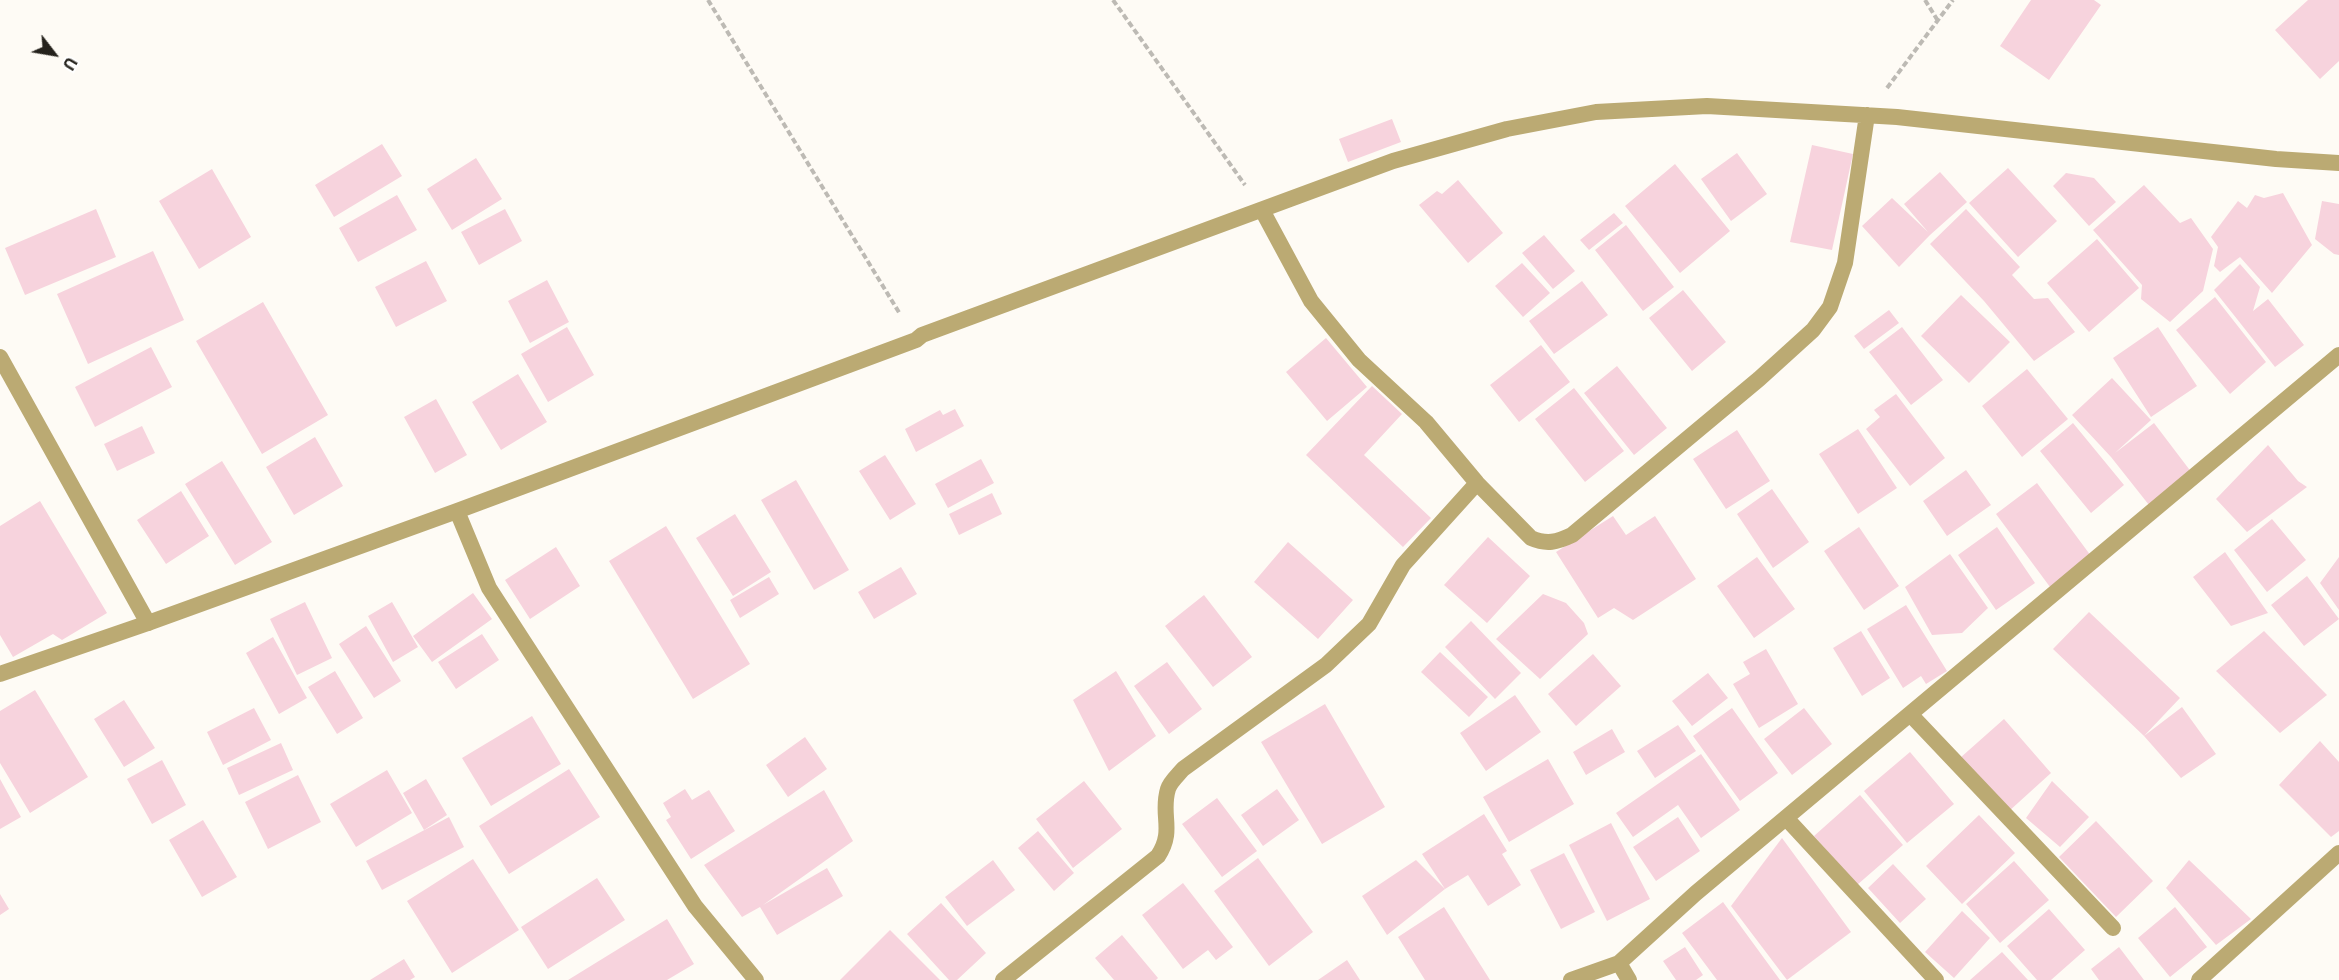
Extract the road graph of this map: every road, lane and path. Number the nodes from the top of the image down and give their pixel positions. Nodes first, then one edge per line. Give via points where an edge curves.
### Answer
1 (708, 0) edge
2 (1113, 0) edge
3 (1925, 0) edge
4 (1953, 0) edge
5 (1938, 21) junction
6 (1867, 115) junction
7 (2339, 163) edge
8 (1262, 210) junction
9 (916, 340) junction
10 (2339, 356) edge
11 (0, 357) edge
12 (1478, 483) junction
13 (457, 512) junction
14 (148, 623) junction
15 (0, 674) edge
16 (1910, 714) junction
17 (1787, 819) junction
18 (2339, 853) edge
19 (2113, 928) dead end
20 (1619, 963) junction
21 (756, 980) edge
22 (1003, 980) edge
23 (1571, 980) edge
24 (1629, 980) edge
25 (1936, 980) edge
26 (2199, 980) edge

1 - 9 path
2 - 8 path
3 - 5 path
4 - 5 path
5 - 6 path
6 - 7 street
6 - 8 street via 1707,106 1596,112 1507,129 1393,161
6 - 12 street via 1845,263 1830,307 1813,330 1581,527 1558,542 1542,543 1531,538
8 - 9 street
8 - 12 street via 1311,302 1359,360 1426,422
9 - 13 street
10 - 16 street
11 - 14 street
12 - 22 street via 1402,565 1369,624 1326,665 1183,769 1168,788 1168,834 1158,856
13 - 14 street
13 - 21 street via 489,588 695,906
14 - 15 street
16 - 17 street
16 - 19 street
17 - 20 street via 1696,893
17 - 25 street
18 - 26 street
20 - 23 street
20 - 24 street

